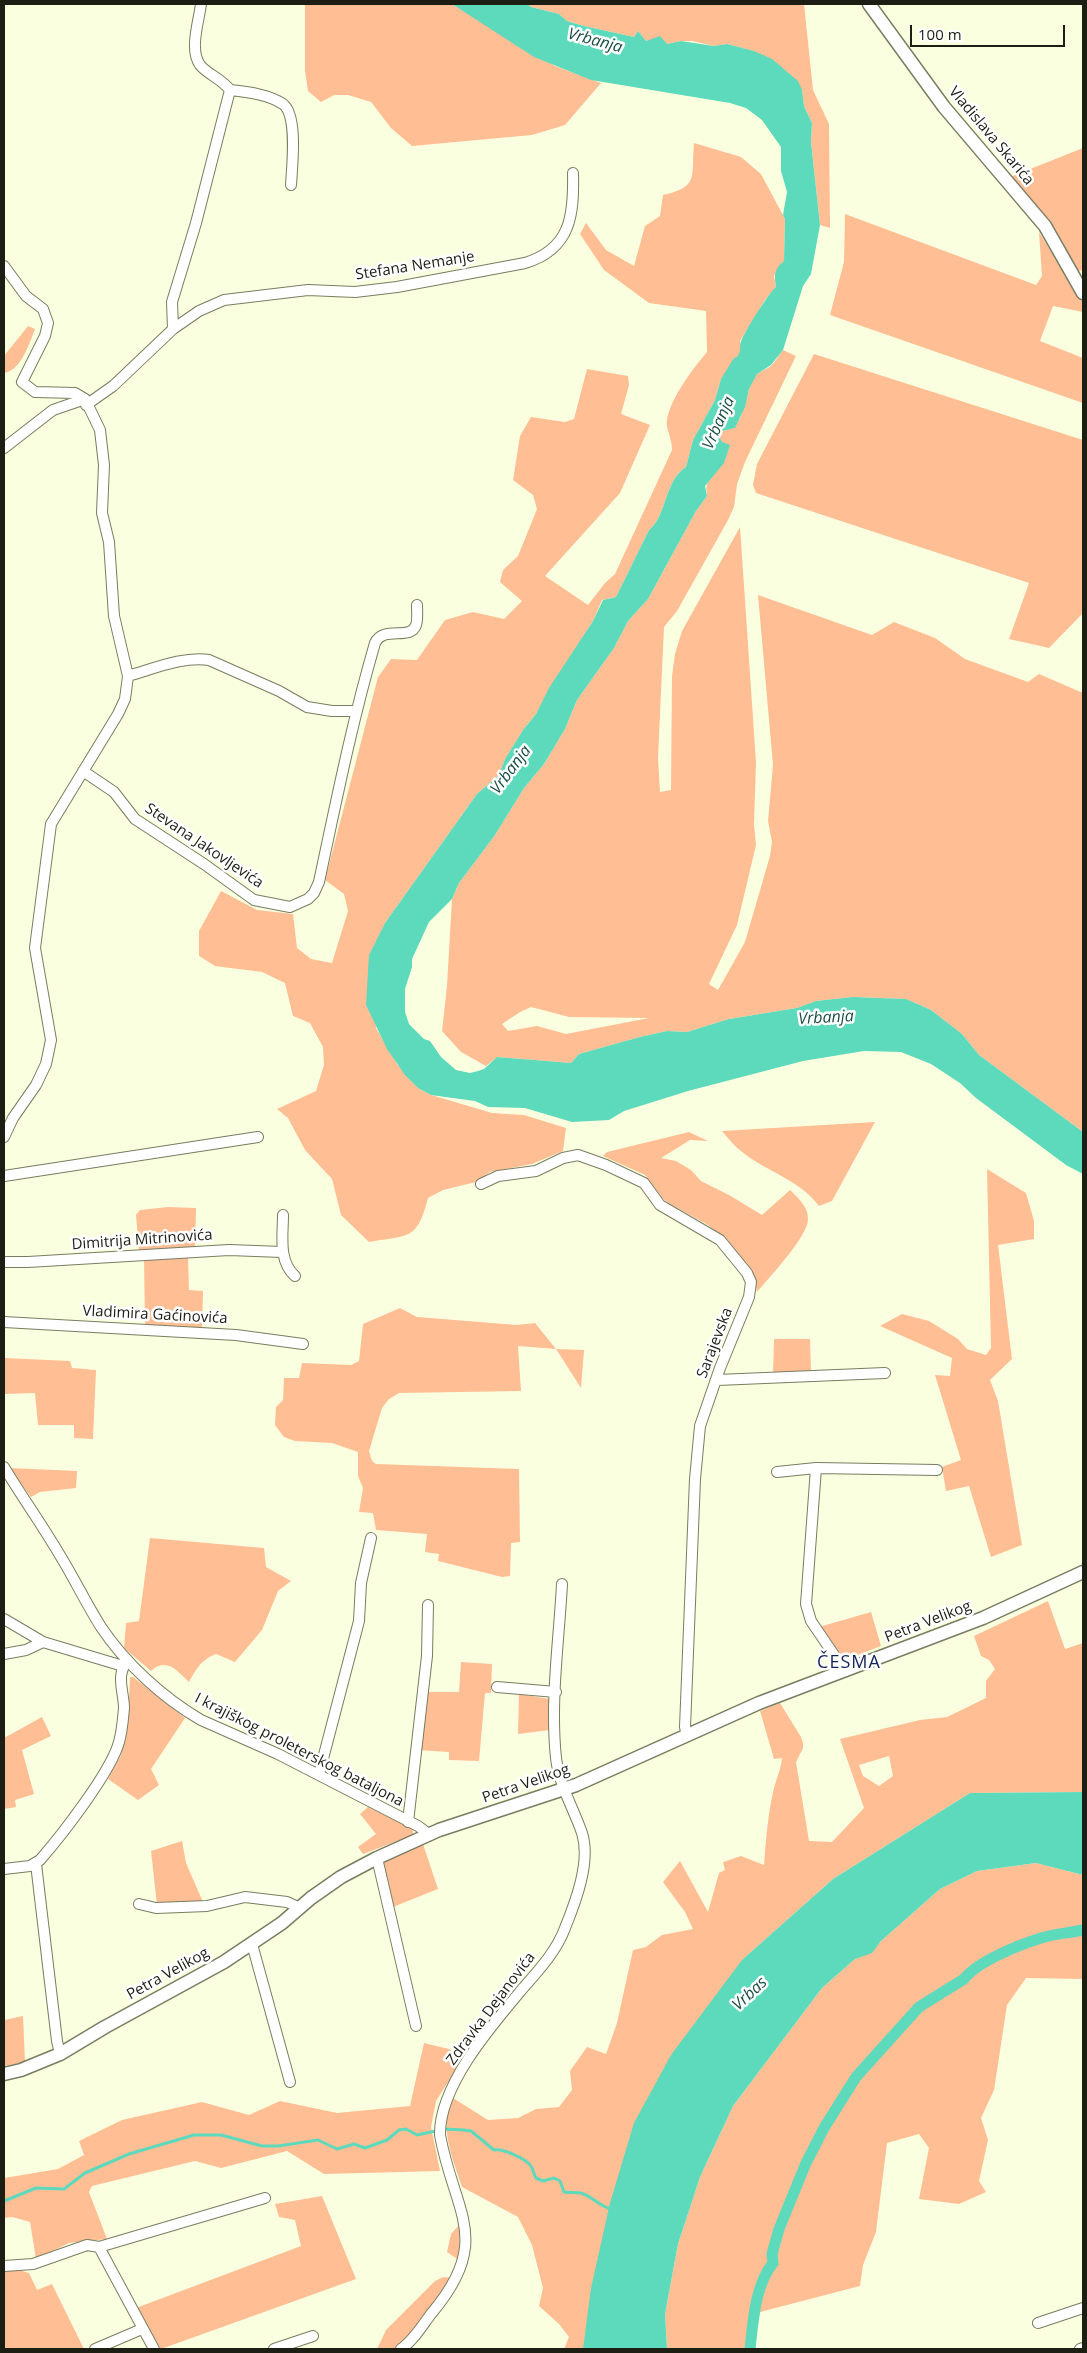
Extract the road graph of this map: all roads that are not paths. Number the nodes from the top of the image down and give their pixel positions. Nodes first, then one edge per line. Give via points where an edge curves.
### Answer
1 (201, 4) edge
2 (870, 4) edge
3 (230, 90) junction
4 (573, 172) dead end
5 (291, 184) dead end
6 (4, 266) edge
7 (1083, 293) edge
8 (173, 330) junction
9 (85, 402) junction
10 (4, 448) edge
11 (417, 605) dead end
12 (128, 676) junction
13 (355, 711) junction
14 (83, 771) junction
15 (4, 1137) edge
16 (258, 1137) dead end
17 (4, 1176) edge
18 (481, 1184) dead end
19 (283, 1214) dead end
20 (282, 1252) junction
21 (4, 1262) edge
22 (295, 1276) dead end
23 (4, 1322) edge
24 (303, 1344) dead end
25 (885, 1374) dead end
26 (717, 1380) junction
27 (4, 1467) edge
28 (816, 1468) junction
29 (937, 1470) dead end
30 (777, 1472) dead end
31 (371, 1538) dead end
32 (1083, 1572) edge
33 (562, 1584) dead end
34 (428, 1605) dead end
35 (4, 1618) edge
36 (43, 1642) junction
37 (4, 1654) edge
38 (125, 1663) junction
39 (845, 1672) junction
40 (497, 1688) dead end
41 (556, 1692) junction
42 (688, 1736) junction
43 (319, 1774) junction
44 (563, 1790) junction
45 (408, 1822) junction
46 (430, 1835) junction
47 (377, 1858) junction
48 (36, 1864) junction
49 (4, 1869) edge
50 (139, 1904) dead end
51 (300, 1908) junction
52 (252, 1944) junction
53 (416, 2026) dead end
54 (60, 2054) junction
55 (4, 2074) edge
56 (290, 2082) dead end
57 (265, 2198) dead end
58 (98, 2247) junction
59 (4, 2266) edge
60 (1083, 2308) edge
61 (1038, 2323) dead end
62 (142, 2329) junction
63 (312, 2336) dead end
64 (406, 2348) edge
65 (95, 2349) edge
66 (154, 2349) edge
67 (274, 2349) edge

1 - 3 street via 196,53 200,66 223,81
2 - 7 street, Vladislava Skarića via 944,107 1045,226
3 - 5 street via 258,94 283,104 289,113 293,141
3 - 8 street via 172,302
4 - 8 street, Stefana Nemanje via 570,222 561,241 542,258 397,287 355,292 308,290 224,300 199,311
6 - 9 street via 26,296 43,310 48,323 22,382 35,392 75,393
8 - 9 street, Stefana Nemanje via 113,386
9 - 10 street via 53,410
9 - 12 street via 94,415 101,437 104,465 102,513 109,542 114,616
11 - 13 street, Stevana Jakovljevića via 414,630 386,634 377,639
12 - 13 street via 198,659 209,660 279,691 306,707
12 - 14 street via 118,714
13 - 14 street, Stevana Jakovljevića via 319,882 308,899 290,907 254,900 235,888 135,819 114,792
14 - 15 street via 51,824 46,852 35,948 51,1040 46,1064
16 - 17 street
18 - 26 street, Sarajevska via 498,1176 536,1171 563,1158 578,1155 638,1179 660,1205 720,1240 747,1273 751,1290
19 - 20 street
20 - 21 street, Dimitrija Mitrinovića via 229,1250
20 - 22 street
23 - 24 street, Vladimira Gaćinovića via 236,1335
25 - 26 street
26 - 42 street, Sarajevska via 700,1426 695,1479 685,1727
27 - 38 street, I krajiškog proleterskog bataljona
28 - 29 street
28 - 30 street
28 - 39 street via 806,1604 811,1621
31 - 43 street via 361,1583 359,1621
32 - 39 street, Petra Velikog via 983,1618
33 - 41 street, Zdravka Dejanovića
34 - 45 street via 427,1656
35 - 36 street
36 - 37 street via 26,1650
36 - 38 street
38 - 43 street, I krajiškog proleterskog bataljona via 201,1720
38 - 48 street via 119,1743 104,1773
39 - 42 street, Petra Velikog via 759,1703
40 - 41 street
41 - 44 street, Zdravka Dejanovića via 556,1759
42 - 44 street, Petra Velikog
43 - 45 street, I krajiškog proleterskog bataljona
44 - 46 street, Petra Velikog
44 - 64 street, Zdravka Dejanovića via 582,1832 581,1876 566,1927 552,1953 490,2031 447,2097 440,2130 461,2207 465,2254 460,2275
45 - 46 street, I krajiškog proleterskog bataljona
46 - 47 street, Petra Velikog
47 - 51 street, Petra Velikog via 341,1877
47 - 53 street
48 - 49 street
48 - 54 street
50 - 51 street via 156,1908 207,1906 245,1897 287,1902
51 - 52 street, Petra Velikog
52 - 54 street, Petra Velikog
52 - 56 street
54 - 55 street, Petra Velikog
57 - 58 street
58 - 59 street via 88,2245 33,2264
58 - 62 street
60 - 61 street
62 - 65 street
62 - 66 street
63 - 67 street

